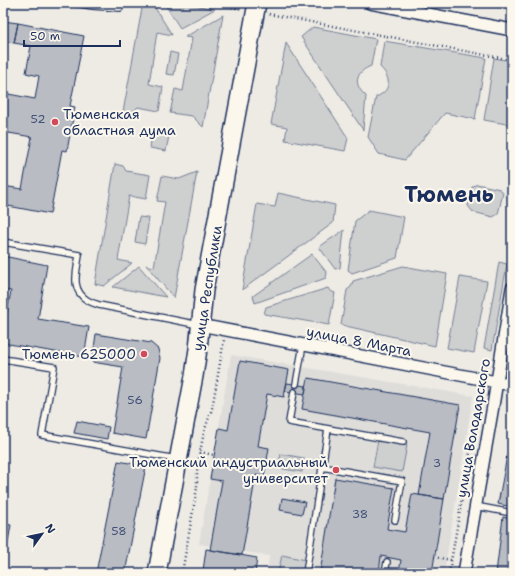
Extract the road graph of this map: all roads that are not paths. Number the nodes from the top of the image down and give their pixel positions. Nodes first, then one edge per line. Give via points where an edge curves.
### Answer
1 (75, 3) edge
2 (121, 3) edge
3 (373, 3) edge
4 (257, 7) edge
5 (512, 30) edge
6 (3, 242) edge
7 (512, 288) edge
8 (200, 325) junction
9 (303, 345) junction
10 (3, 358) edge
11 (496, 382) junction
12 (296, 384) dead end
13 (512, 385) edge
14 (294, 392) dead end
15 (328, 429) junction
16 (403, 442) dead end
17 (178, 459) junction
18 (322, 467) junction
19 (475, 506) junction
20 (512, 513) edge
21 (395, 520) dead end
22 (387, 562) dead end
23 (157, 573) edge
24 (306, 573) edge
25 (385, 573) edge
26 (464, 573) edge

1 - 2 lane via 120,8
3 - 5 street
4 - 8 main road, улица Республики via 204,290
6 - 8 lane via 79,255 75,282 78,292 93,303
7 - 11 street, улица Володарского
8 - 9 street, улица 8 Марта
8 - 17 main road, улица Республики via 194,376
9 - 11 street, улица 8 Марта
9 - 12 lane
10 - 17 lane via 54,367 42,435
11 - 13 street, улица 8 Марта
11 - 19 street, улица Володарского
14 - 15 lane via 289,422
15 - 16 lane
15 - 18 lane
17 - 23 main road, улица Республики
18 - 21 lane via 402,481
18 - 24 lane
19 - 20 lane
19 - 26 street, улица Володарского
22 - 25 lane

